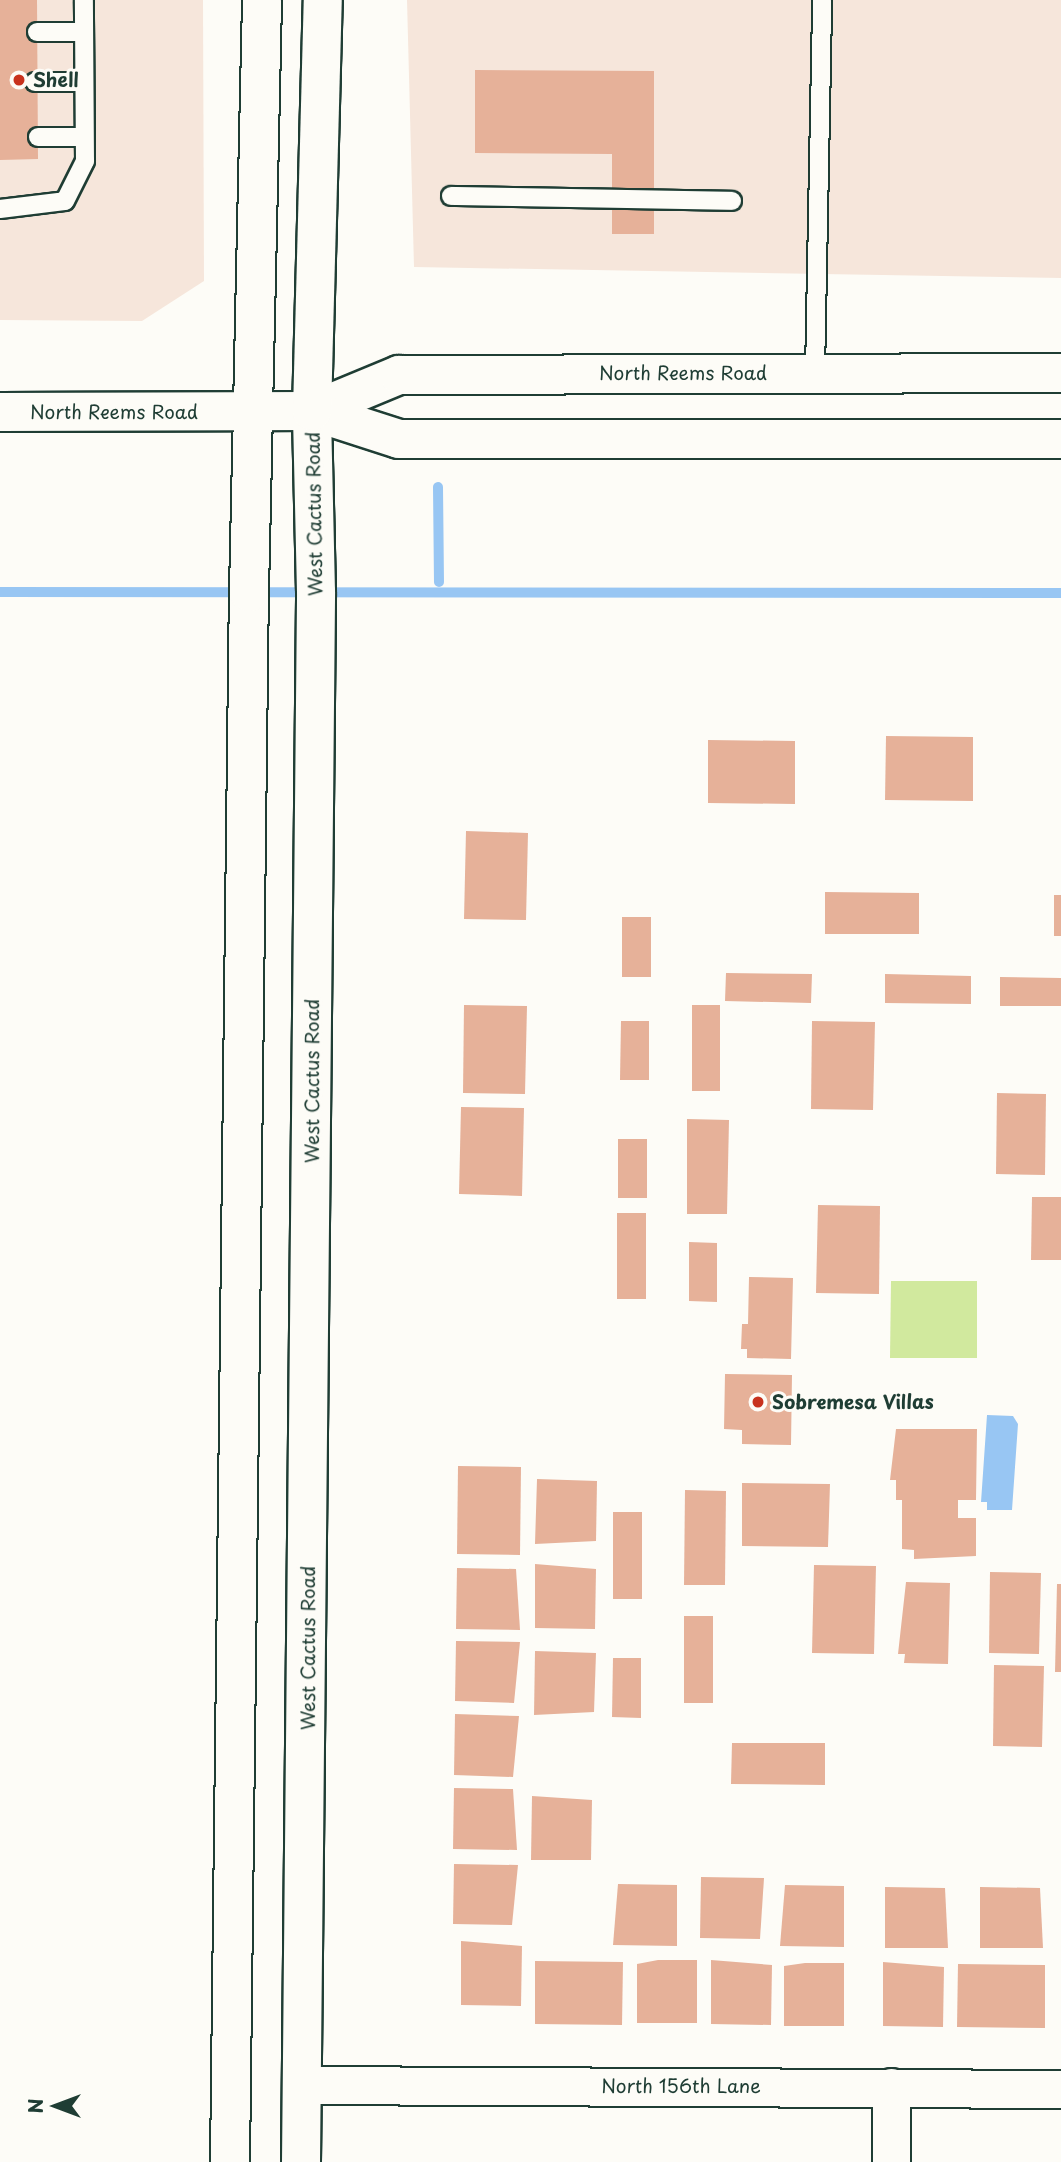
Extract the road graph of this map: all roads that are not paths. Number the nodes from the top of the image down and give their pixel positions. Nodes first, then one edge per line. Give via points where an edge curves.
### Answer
1 (83, 0) edge
2 (262, 0) edge
3 (323, 0) edge
4 (822, 0) edge
5 (37, 32) dead end
6 (84, 32) junction
7 (36, 82) dead end
8 (84, 82) junction
9 (38, 137) dead end
10 (84, 137) junction
11 (452, 196) dead end
12 (732, 201) dead end
13 (0, 209) edge
14 (815, 373) junction
15 (1061, 373) edge
16 (312, 411) junction
17 (0, 412) edge
18 (252, 412) junction
19 (1061, 439) edge
20 (302, 2085) junction
21 (891, 2087) junction
22 (1061, 2089) edge
23 (230, 2162) edge
24 (301, 2162) edge
25 (891, 2162) edge

1 - 6 lane
2 - 18 main road
3 - 16 main road, West Cactus Road
4 - 14 lane
5 - 6 lane
6 - 8 lane
7 - 8 lane
8 - 10 lane
9 - 10 lane
10 - 13 lane via 85,161 65,201
11 - 12 lane
14 - 15 main road, North Reems Road
14 - 16 main road, North Reems Road via 399,375
16 - 18 main road, North Reems Road
16 - 19 main road, North Reems Road via 400,439
16 - 20 main road, West Cactus Road via 316,592
17 - 18 main road, North Reems Road
18 - 23 main road
20 - 21 street, North 156th Lane
20 - 24 main road, West Cactus Road
21 - 22 street, North 156th Lane
21 - 25 street

